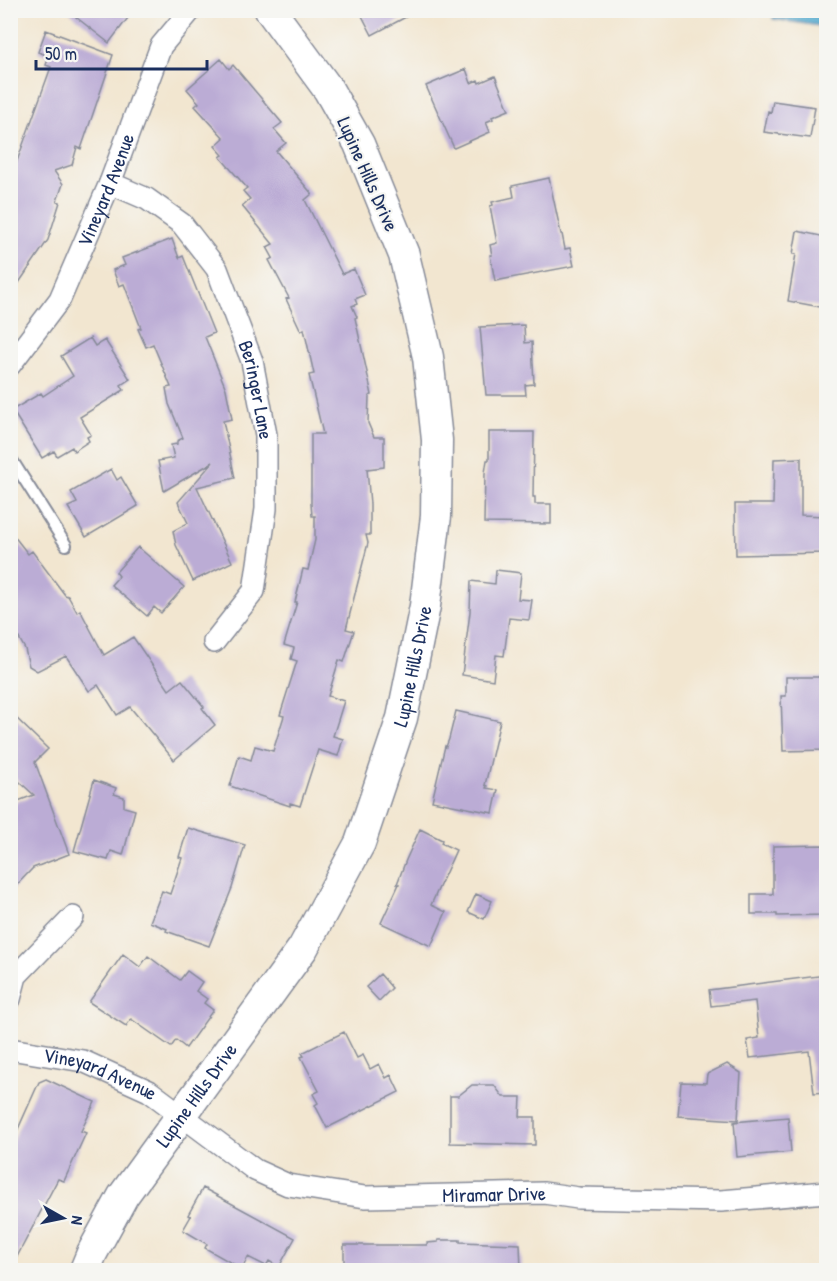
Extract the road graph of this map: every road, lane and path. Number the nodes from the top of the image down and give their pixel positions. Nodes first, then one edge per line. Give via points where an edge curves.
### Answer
1 (191, 10) edge
2 (270, 10) edge
3 (110, 183) junction
4 (10, 365) edge
5 (10, 457) edge
6 (66, 545) dead end
7 (214, 642) dead end
8 (73, 917) dead end
9 (10, 999) edge
10 (10, 1049) edge
11 (183, 1116) junction
12 (826, 1192) edge
13 (85, 1270) edge

1 - 3 street, Vineyard Avenue via 161,46
2 - 11 street, Lupine Hills Drive via 328,89 359,144 404,255 428,357 437,440 436,516 425,606 402,718 360,843 303,948
3 - 4 street, Vineyard Avenue via 60,299
3 - 7 street, Beringer Lane via 147,199 182,224 217,269 252,361 266,435 266,509 254,591
5 - 6 lane
8 - 9 street via 15,976
10 - 11 street, Vineyard Avenue via 83,1061 149,1091
11 - 12 street, Miramar Drive via 255,1170 288,1185 365,1197 544,1193 578,1198 721,1201
11 - 13 street, Lupine Hills Drive via 123,1196

